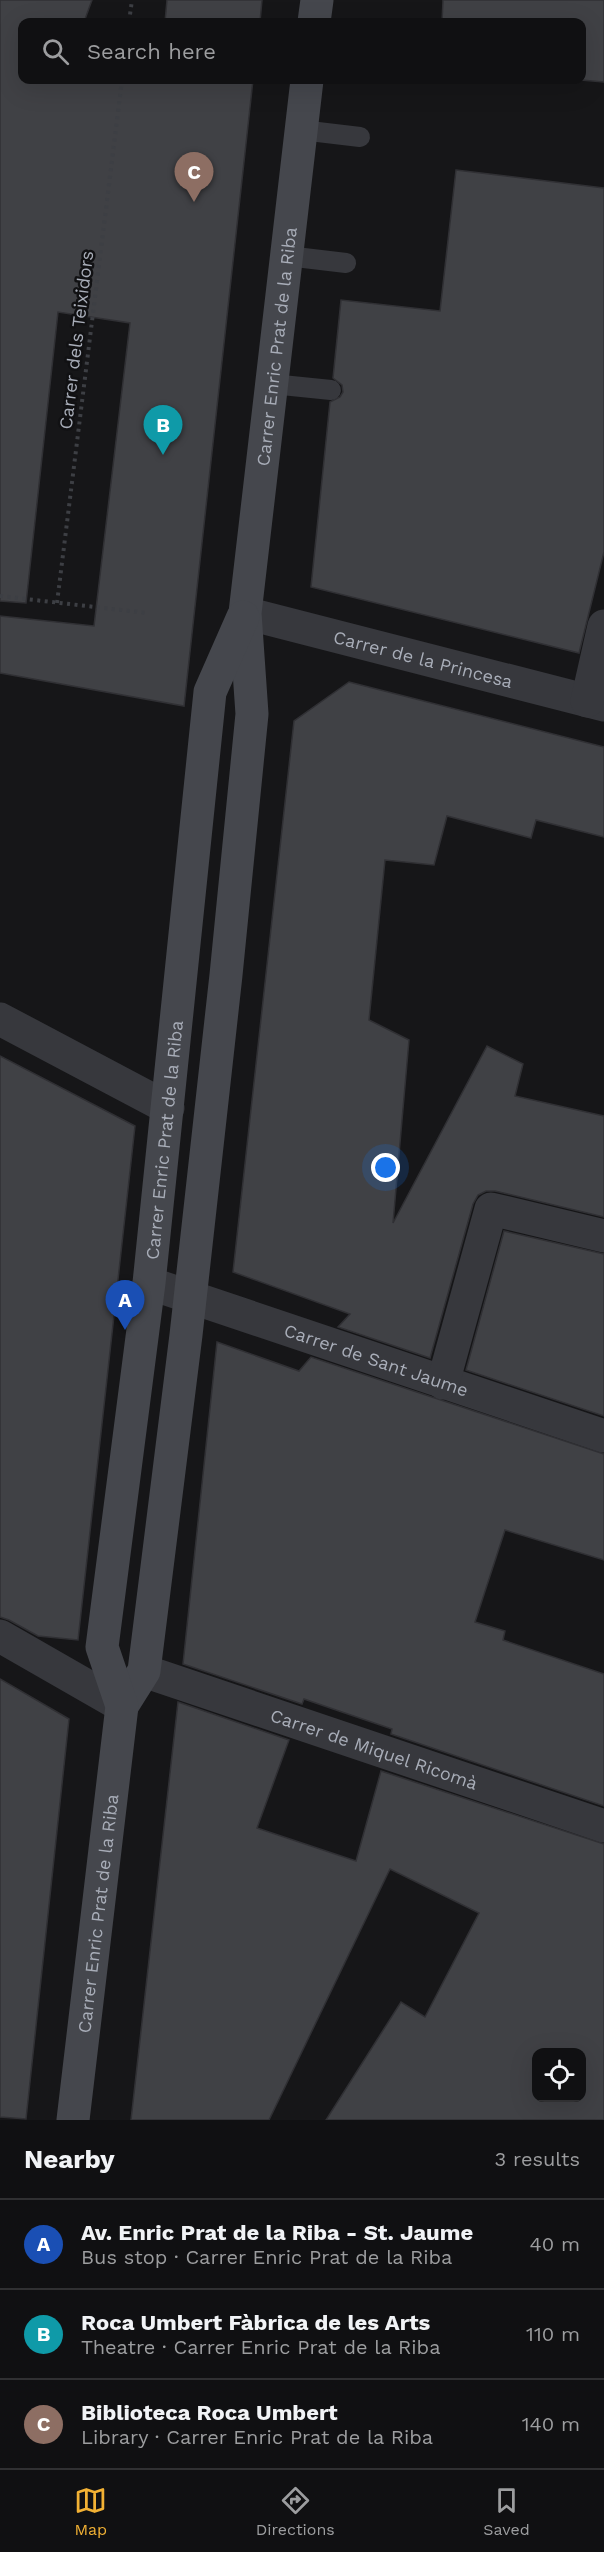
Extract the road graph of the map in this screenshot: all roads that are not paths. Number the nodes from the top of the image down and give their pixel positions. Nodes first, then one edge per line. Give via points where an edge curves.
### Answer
1 (317, 0) edge
2 (315, 18) edge
3 (307, 84) edge
4 (301, 130) junction
5 (360, 137) dead end
6 (286, 255) junction
7 (346, 263) dead end
8 (272, 384) junction
9 (331, 390) dead end
10 (244, 613) junction
11 (604, 626) edge
12 (596, 703) edge
13 (0, 1019) edge
14 (168, 1108) junction
15 (604, 1236) edge
16 (149, 1283) junction
17 (190, 1296) junction
18 (443, 1383) junction
19 (604, 1436) edge
20 (0, 1636) edge
21 (144, 1671) junction
22 (122, 1706) junction
23 (604, 1826) edge
24 (73, 2120) edge

1 - 2 street
3 - 4 street, Carrer Enric Prat de la Riba
4 - 5 lane
4 - 6 street, Carrer Enric Prat de la Riba
6 - 7 lane
6 - 8 street, Carrer Enric Prat de la Riba
8 - 9 lane
8 - 10 street, Carrer Enric Prat de la Riba
10 - 12 street, Carrer de la Princesa
10 - 14 street, Carrer Enric Prat de la Riba via 210,692
10 - 17 street, Carrer Enric Prat de la Riba via 252,714
11 - 12 street
13 - 14 street
14 - 16 street, Carrer Enric Prat de la Riba
15 - 18 street via 491,1209
16 - 17 street, Carrer de Sant Jaume
16 - 22 street, Carrer Enric Prat de la Riba via 102,1647
17 - 18 street, Carrer de Sant Jaume
17 - 21 street, Carrer Enric Prat de la Riba
18 - 19 street, Carrer de Sant Jaume
20 - 22 street
21 - 22 street, Carrer Enric Prat de la Riba
21 - 23 street, Carrer de Miquel Ricomà
22 - 24 street, Carrer Enric Prat de la Riba

